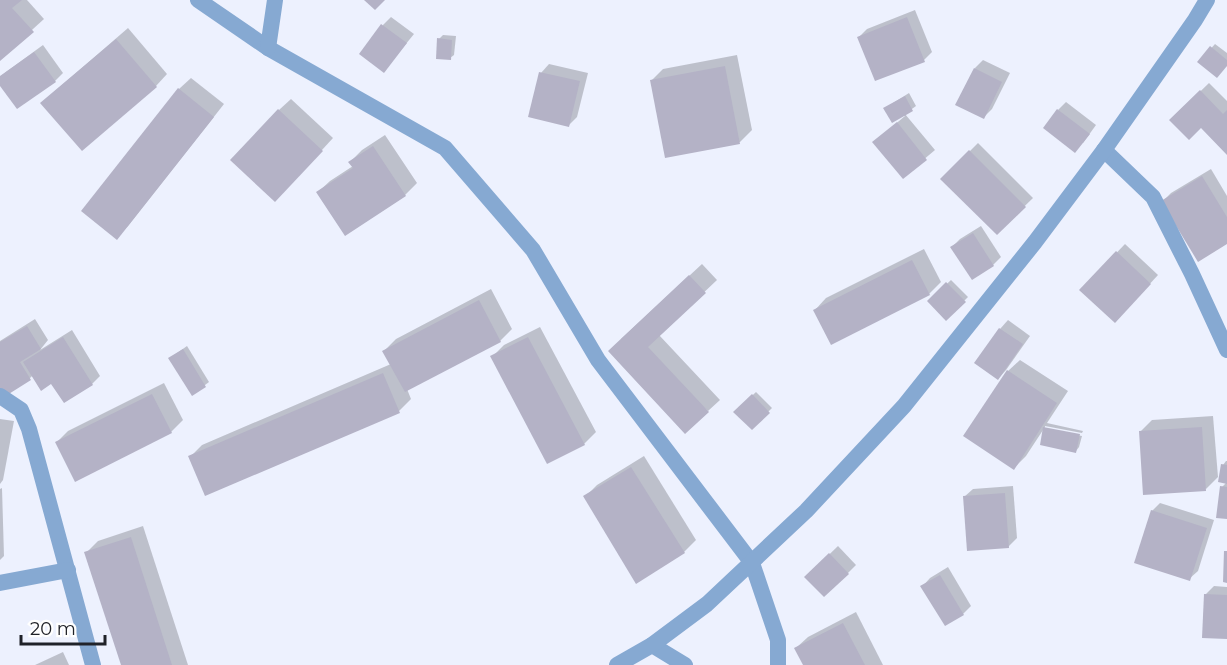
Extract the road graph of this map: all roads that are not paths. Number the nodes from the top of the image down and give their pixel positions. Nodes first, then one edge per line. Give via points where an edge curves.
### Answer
1 (198, 0) edge
2 (275, 0) edge
3 (1207, 0) edge
4 (268, 48) junction
5 (1104, 150) junction
6 (1227, 350) edge
7 (0, 396) edge
8 (752, 563) junction
9 (68, 570) junction
10 (0, 583) edge
11 (652, 645) junction
12 (93, 665) edge
13 (616, 665) edge
14 (685, 665) edge
15 (778, 665) edge

1 - 4 street
2 - 4 street
3 - 5 street
4 - 8 street via 445,147 533,250 598,360
5 - 6 street via 1153,197
5 - 8 street via 904,406
7 - 9 street via 21,410 29,429
8 - 11 street via 707,604
8 - 15 street via 778,640
9 - 10 street
9 - 12 street
11 - 13 street
11 - 14 street

